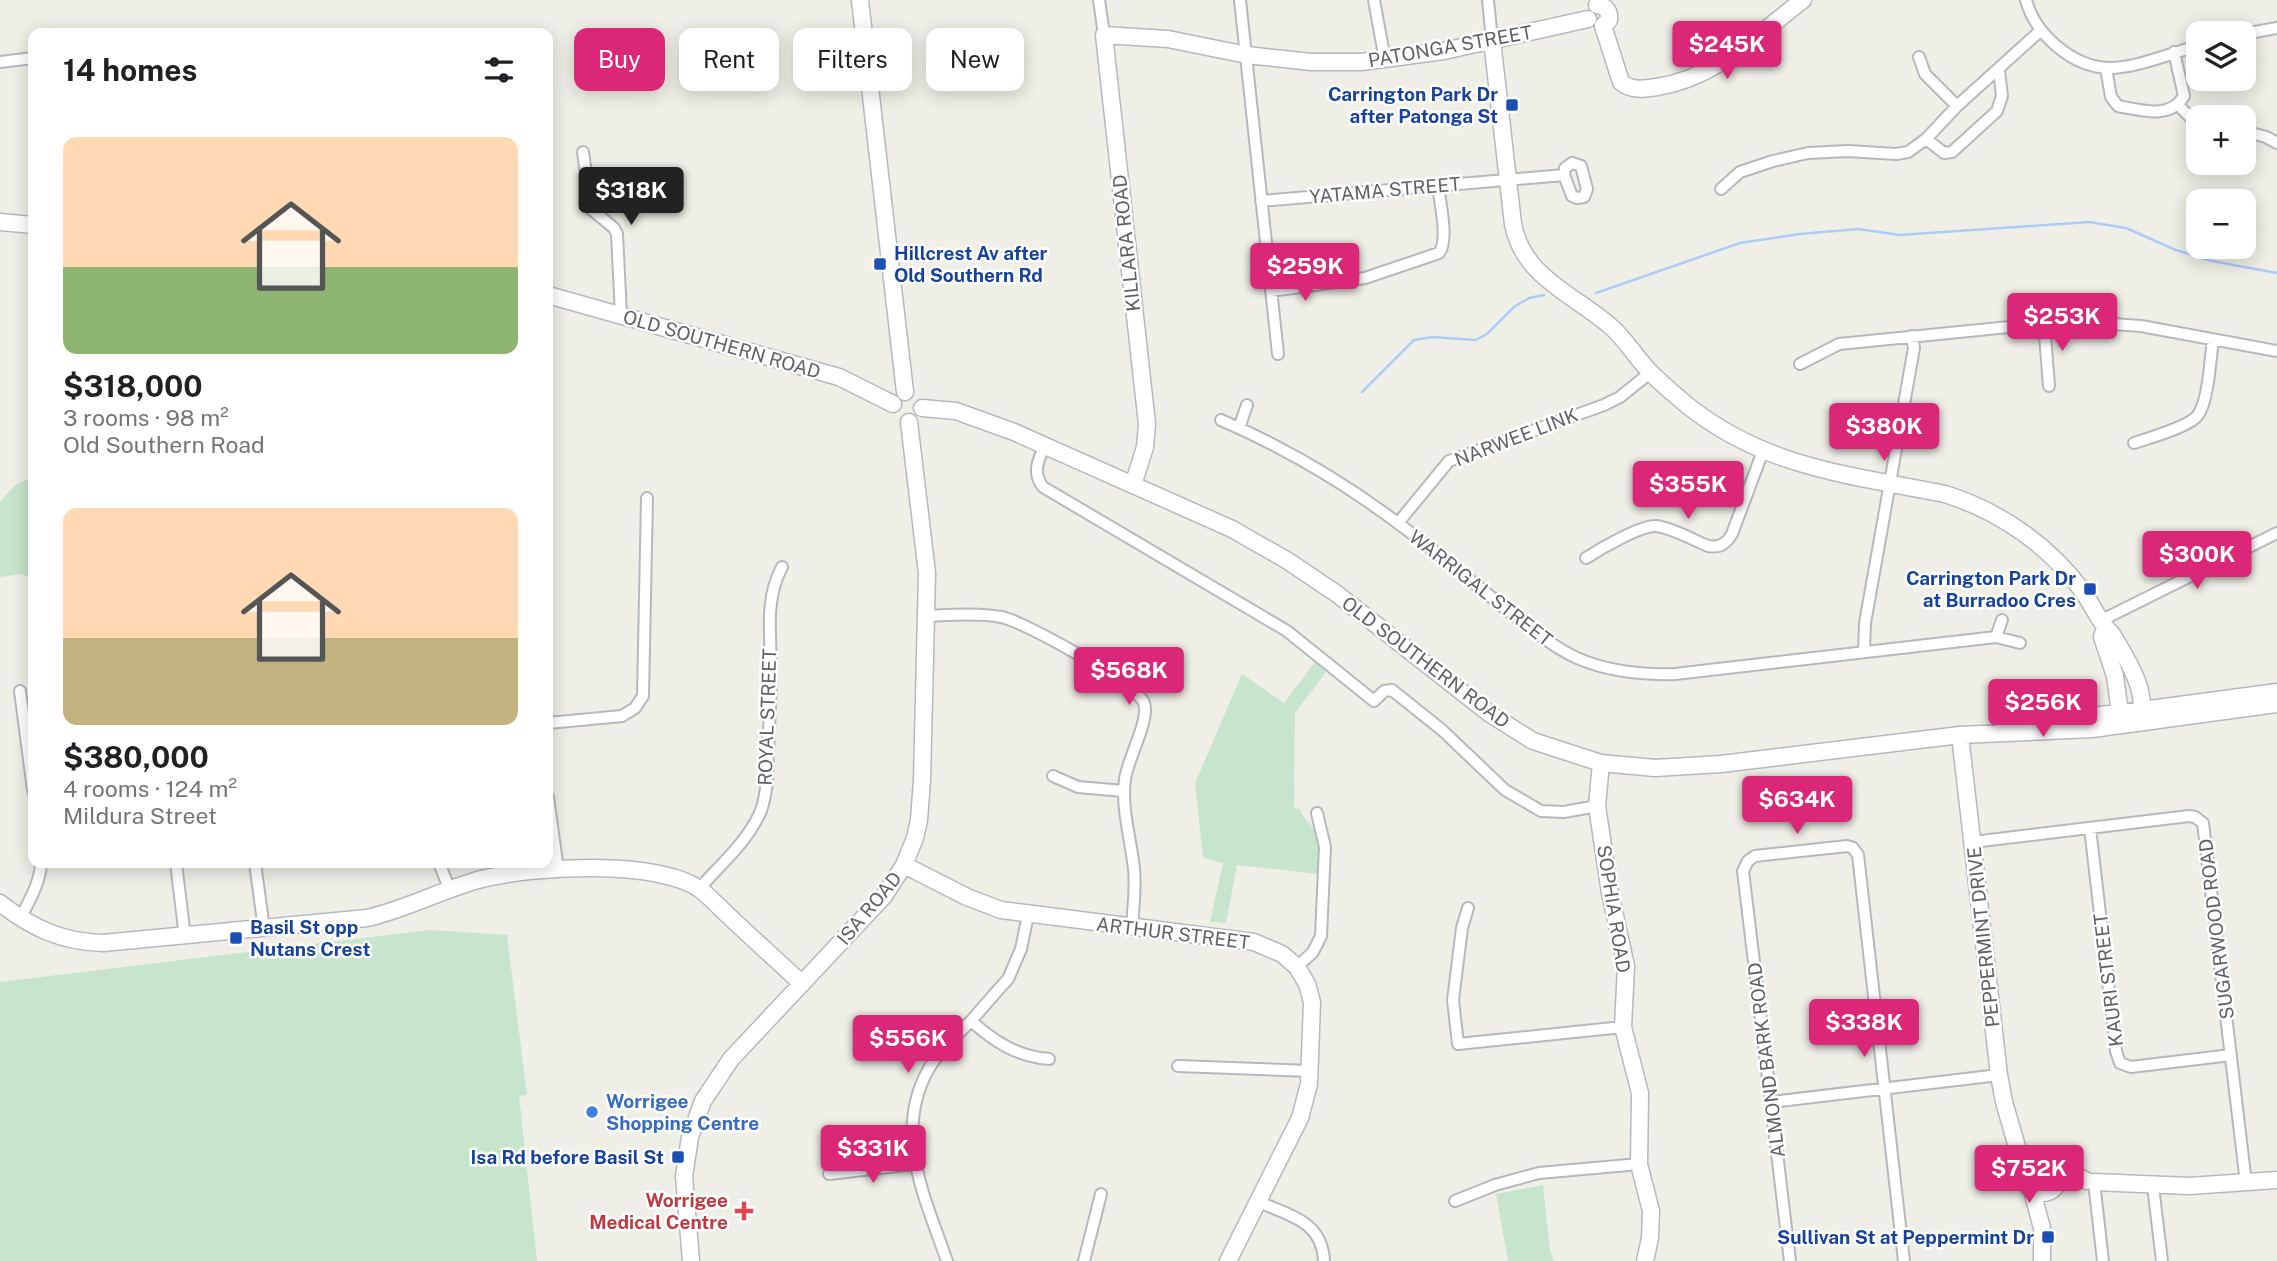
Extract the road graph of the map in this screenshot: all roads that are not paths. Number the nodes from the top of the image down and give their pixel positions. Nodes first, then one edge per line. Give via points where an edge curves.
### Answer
1 (860, 0) edge
2 (1099, 0) edge
3 (1240, 0) edge
4 (1374, 0) edge
5 (1488, 0) edge
6 (1803, 0) edge
7 (2026, 0) edge
8 (1596, 12) edge
9 (2277, 28) edge
10 (2040, 32) junction
11 (2256, 32) edge
12 (1104, 35) junction
13 (1492, 40) junction
14 (2186, 49) edge
15 (2174, 52) junction
16 (1247, 55) junction
17 (1919, 57) dead end
18 (28, 59) edge
19 (1385, 60) junction
20 (0, 62) edge
21 (2106, 68) junction
22 (1999, 71) junction
23 (2178, 104) junction
24 (1957, 106) junction
25 (2186, 112) edge
26 (2256, 134) edge
27 (1926, 139) junction
28 (2277, 144) edge
29 (583, 152) dead end
30 (1564, 175) dead end
31 (1509, 179) junction
32 (1438, 186) junction
33 (1721, 189) dead end
34 (1261, 201) junction
35 (0, 222) edge
36 (28, 225) edge
37 (1271, 291) junction
38 (553, 296) edge
39 (621, 315) junction
40 (2044, 323) junction
41 (1912, 336) junction
42 (2213, 340) junction
43 (2277, 351) edge
44 (1278, 354) dead end
45 (1800, 364) dead end
46 (1651, 372) junction
47 (2049, 386) dead end
48 (899, 398) junction
49 (1247, 405) dead end
50 (922, 408) junction
51 (1221, 420) dead end
52 (909, 422) junction
53 (1239, 428) junction
54 (2134, 443) dead end
55 (1045, 445) junction
56 (1763, 452) junction
57 (1891, 483) junction
58 (1133, 485) junction
59 (647, 498) dead end
60 (1398, 523) junction
61 (2277, 533) edge
62 (1586, 558) dead end
63 (782, 567) dead end
64 (927, 616) junction
65 (2002, 620) dead end
66 (2103, 624) junction
67 (1996, 637) junction
68 (2020, 643) dead end
69 (1864, 651) junction
70 (20, 691) dead end
71 (2277, 692) edge
72 (2277, 704) edge
73 (2120, 712) junction
74 (2142, 716) junction
75 (553, 723) edge
76 (1960, 735) junction
77 (28, 752) edge
78 (1601, 763) junction
79 (1053, 776) dead end
80 (1124, 791) junction
81 (1597, 806) junction
82 (1317, 813) dead end
83 (2090, 828) junction
84 (553, 834) edge
85 (1973, 842) junction
86 (904, 865) junction
87 (41, 868) edge
88 (177, 868) edge
89 (256, 868) edge
90 (441, 868) edge
91 (558, 870) junction
92 (699, 889) junction
93 (450, 890) junction
94 (0, 903) edge
95 (1468, 908) dead end
96 (1028, 915) junction
97 (21, 917) junction
98 (1132, 927) junction
99 (264, 929) junction
100 (185, 937) junction
101 (1297, 967) junction
102 (802, 984) junction
103 (971, 1021) junction
104 (1623, 1027) junction
105 (2231, 1055) junction
106 (1049, 1059) dead end
107 (1178, 1066) dead end
108 (1310, 1071) junction
109 (1999, 1075) junction
110 (1883, 1090) junction
111 (1771, 1102) junction
112 (2016, 1138) junction
113 (2042, 1157) junction
114 (914, 1164) junction
115 (1639, 1164) junction
116 (2058, 1166) junction
117 (2024, 1171) junction
118 (829, 1174) dead end
119 (2277, 1180) edge
120 (2091, 1181) junction
121 (2246, 1183) junction
122 (2153, 1186) junction
123 (2054, 1189) junction
124 (2032, 1191) junction
125 (1101, 1194) dead end
126 (1455, 1201) dead end
127 (1259, 1202) junction
128 (2042, 1228) junction
129 (691, 1261) edge
130 (947, 1261) edge
131 (1084, 1261) edge
132 (1228, 1261) edge
133 (1324, 1261) edge
134 (1645, 1261) edge
135 (1790, 1261) edge
136 (1904, 1261) edge
137 (2042, 1261) edge
138 (2103, 1261) edge
139 (2162, 1261) edge

1 - 48 street
2 - 12 street, KILLARA ROAD
3 - 16 street
4 - 19 street
5 - 13 street
6 - 8 street via 1713,68 1665,86 1633,89 1617,76 1611,45
7 - 10 street
8 - 13 street, PATONGA STREET
9 - 11 street
10 - 21 street via 2071,55
10 - 22 street
12 - 16 street, PATONGA STREET via 1168,39
12 - 58 street, KILLARA ROAD via 1147,424
13 - 19 street, PATONGA STREET
13 - 31 street
14 - 15 street
15 - 21 street
15 - 23 street via 2185,92
16 - 19 street, PATONGA STREET via 1311,62
16 - 34 street
17 - 24 street via 1925,74
18 - 20 street
21 - 23 street via 2110,97 2118,106 2164,112
22 - 24 street
22 - 27 street via 2002,96 1997,111 1952,152 1944,153
23 - 25 street
24 - 27 street
26 - 28 street
27 - 33 street via 1908,152 1896,154 1848,150 1773,160 1741,172
29 - 39 street via 591,209 617,234
30 - 31 street, YATAMA STREET
31 - 32 street, YATAMA STREET
31 - 46 street via 1520,250 1553,284 1618,333
32 - 34 street, YATAMA STREET
32 - 37 street via 1444,239 1439,253 1357,280
34 - 37 street
35 - 36 street
37 - 44 street
38 - 39 street, OLD SOUTHERN ROAD
39 - 48 street, OLD SOUTHERN ROAD
40 - 41 street
40 - 42 street via 2097,321
40 - 47 street
41 - 45 street via 1839,344
41 - 57 street via 1914,348
42 - 43 street
42 - 54 street via 2199,415
46 - 56 street via 1702,416
46 - 60 street, NARWEE LINK via 1604,405 1449,461
48 - 50 street via 917,396
48 - 52 street via 896,417
49 - 53 street
50 - 52 street
50 - 55 street, OLD SOUTHERN ROAD via 956,411
51 - 53 street, WARRIGAL STREET
52 - 64 street, ISA ROAD via 924,544
53 - 60 street, WARRIGAL STREET via 1306,461
55 - 58 street, OLD SOUTHERN ROAD
55 - 81 street via 1036,472 1043,487 1286,631 1374,701 1392,690 1505,790 1541,811
56 - 57 street via 1811,468
56 - 62 street via 1725,543 1708,546 1652,527
57 - 66 street via 1966,500 2018,529 2068,573
57 - 69 street
58 - 78 street, OLD SOUTHERN ROAD via 1232,529 1288,561 1514,730
59 - 75 street via 643,696 622,716
60 - 69 street, WARRIGAL STREET via 1548,642 1607,668 1675,674
61 - 66 street
63 - 92 street, ROYAL STREET via 772,594 764,799 752,827
64 - 80 street via 983,615 1016,620 1138,693 1145,706 1145,720 1130,755
64 - 86 street, ISA ROAD via 919,820
65 - 67 street
66 - 73 street
66 - 74 street via 2130,667 2140,691
67 - 68 street, WARRIGAL STREET
67 - 69 street, WARRIGAL STREET
70 - 77 street
71 - 74 street, OLD SOUTHERN ROAD
72 - 74 street, OLD SOUTHERN ROAD
73 - 74 street
73 - 76 street, OLD SOUTHERN ROAD via 1989,726
74 - 76 street, OLD SOUTHERN ROAD via 2059,732
76 - 78 street, OLD SOUTHERN ROAD via 1682,767
76 - 85 street, PEPPERMINT DRIVE
78 - 81 street, SOPHIA ROAD
79 - 80 street via 1078,787
80 - 98 street via 1134,870
81 - 104 street, SOPHIA ROAD via 1626,966
82 - 101 street via 1325,847 1321,936
83 - 85 street, SUGARWOOD ROAD
83 - 105 street, SUGARWOOD ROAD via 2189,816 2203,823
83 - 105 street, KAURI STREET via 2120,1063 2131,1067
84 - 91 street
85 - 109 street, PEPPERMINT DRIVE
86 - 96 street, ARTHUR STREET via 967,897
86 - 102 street, ISA ROAD via 884,896
87 - 97 street
88 - 100 street
89 - 99 street
90 - 93 street
91 - 92 street via 658,873
91 - 93 street via 502,875
92 - 102 street
93 - 99 street via 367,918
94 - 97 street
95 - 104 street via 1453,1000 1458,1044
96 - 98 street, ARTHUR STREET
96 - 103 street via 1014,968
97 - 100 street via 46,933 91,943
98 - 101 street, ARTHUR STREET via 1254,942 1282,954
99 - 100 street
101 - 108 street via 1312,1002
102 - 129 street, ISA ROAD via 720,1073 697,1116 684,1176
103 - 106 street via 1004,1047
103 - 114 street via 939,1053 922,1083 912,1119
104 - 115 street, SOPHIA ROAD via 1640,1093
105 - 121 street, SUGARWOOD ROAD
107 - 108 street
108 - 127 street via 1300,1118
109 - 110 street
109 - 112 street, PEPPERMINT DRIVE
110 - 111 street
110 - 111 street, ALMOND BARK ROAD via 1858,855 1847,846 1755,856 1743,871
110 - 136 street
111 - 135 street, ALMOND BARK ROAD
112 - 113 street
112 - 117 street, PEPPERMINT DRIVE
113 - 116 street
113 - 117 street via 2030,1161
114 - 118 street
114 - 130 street
115 - 126 street via 1539,1173
115 - 134 street, SOPHIA ROAD via 1651,1211
116 - 120 street
116 - 123 street via 2060,1177
117 - 124 street
119 - 121 street
120 - 122 street
120 - 123 street
120 - 138 street
121 - 122 street
122 - 139 street
123 - 124 street via 2042,1194
123 - 128 street
124 - 128 street
125 - 131 street
127 - 132 street
127 - 133 street via 1303,1221 1316,1232
128 - 137 street

